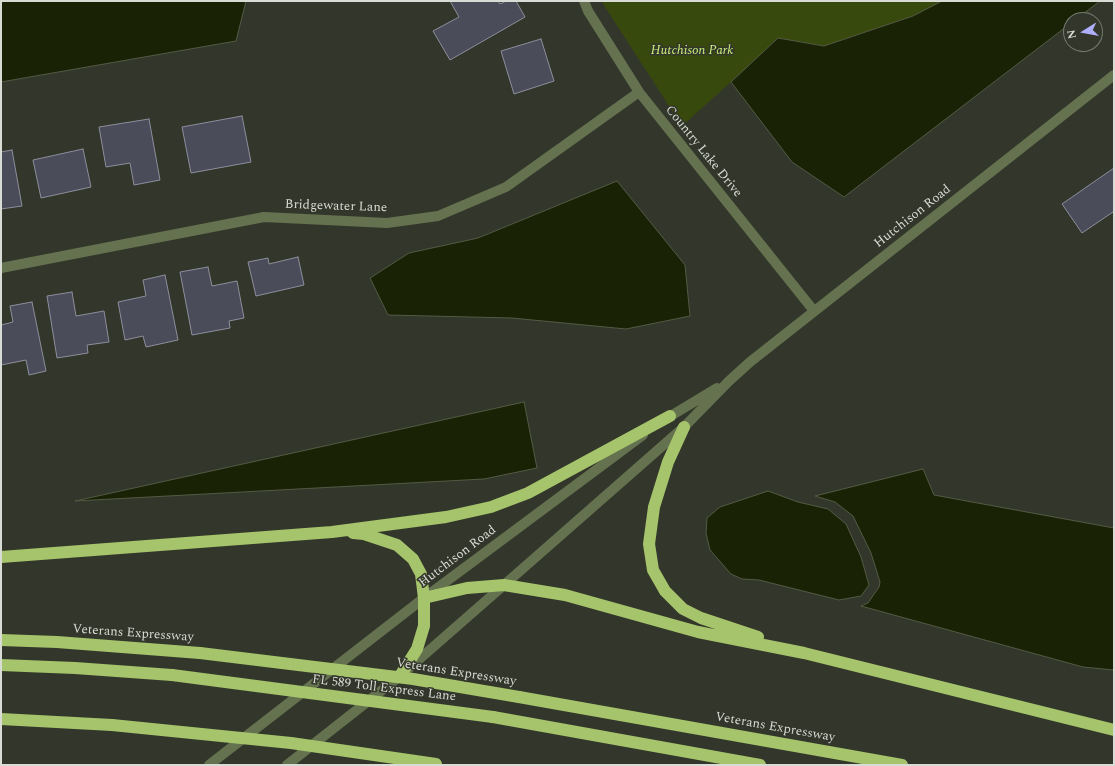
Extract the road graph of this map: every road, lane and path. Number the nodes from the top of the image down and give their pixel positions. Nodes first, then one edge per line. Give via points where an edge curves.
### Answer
1 (584, 1) edge
2 (1114, 75) edge
3 (639, 92) junction
4 (1, 268) edge
5 (814, 311) junction
6 (729, 381) junction
7 (670, 416) junction
8 (684, 428) junction
9 (332, 532) junction
10 (1, 557) edge
11 (504, 585) junction
12 (424, 598) junction
13 (1, 640) edge
14 (804, 653) junction
15 (1, 665) edge
16 (400, 676) junction
17 (1, 719) edge
18 (1114, 730) edge
19 (440, 764) edge
20 (209, 765) edge
21 (287, 765) edge
22 (760, 765) edge
23 (902, 765) edge

1 - 3 street, Country Lake Drive
2 - 5 street, Hutchison Road
3 - 4 street, Bridgewater Lane via 506,187 438,216 387,223 264,217
3 - 5 street, Country Lake Drive
5 - 6 street, Hutchison Road
6 - 7 street, Hutchison Road
6 - 8 street, Hutchison Road
7 - 9 highway via 528,493 491,507
7 - 12 street, Hutchison Road
8 - 11 street, Hutchison Road
8 - 14 highway via 668,462 654,507 649,544 653,570 665,590 682,609 701,618
9 - 10 highway
9 - 12 highway via 364,534 397,545 413,559 421,574
11 - 12 highway via 467,588
11 - 14 highway via 565,595 698,632
11 - 16 street, Hutchison Road
12 - 16 highway via 424,626 417,649
12 - 20 street, Hutchison Road
13 - 23 highway, Veterans Expressway, bridge via 200,653 413,679
14 - 18 highway
15 - 22 highway, FL 589 Toll Express Lane, bridge via 172,675 493,717
16 - 21 street, Hutchison Road
17 - 19 highway, bridge via 112,725 291,743

